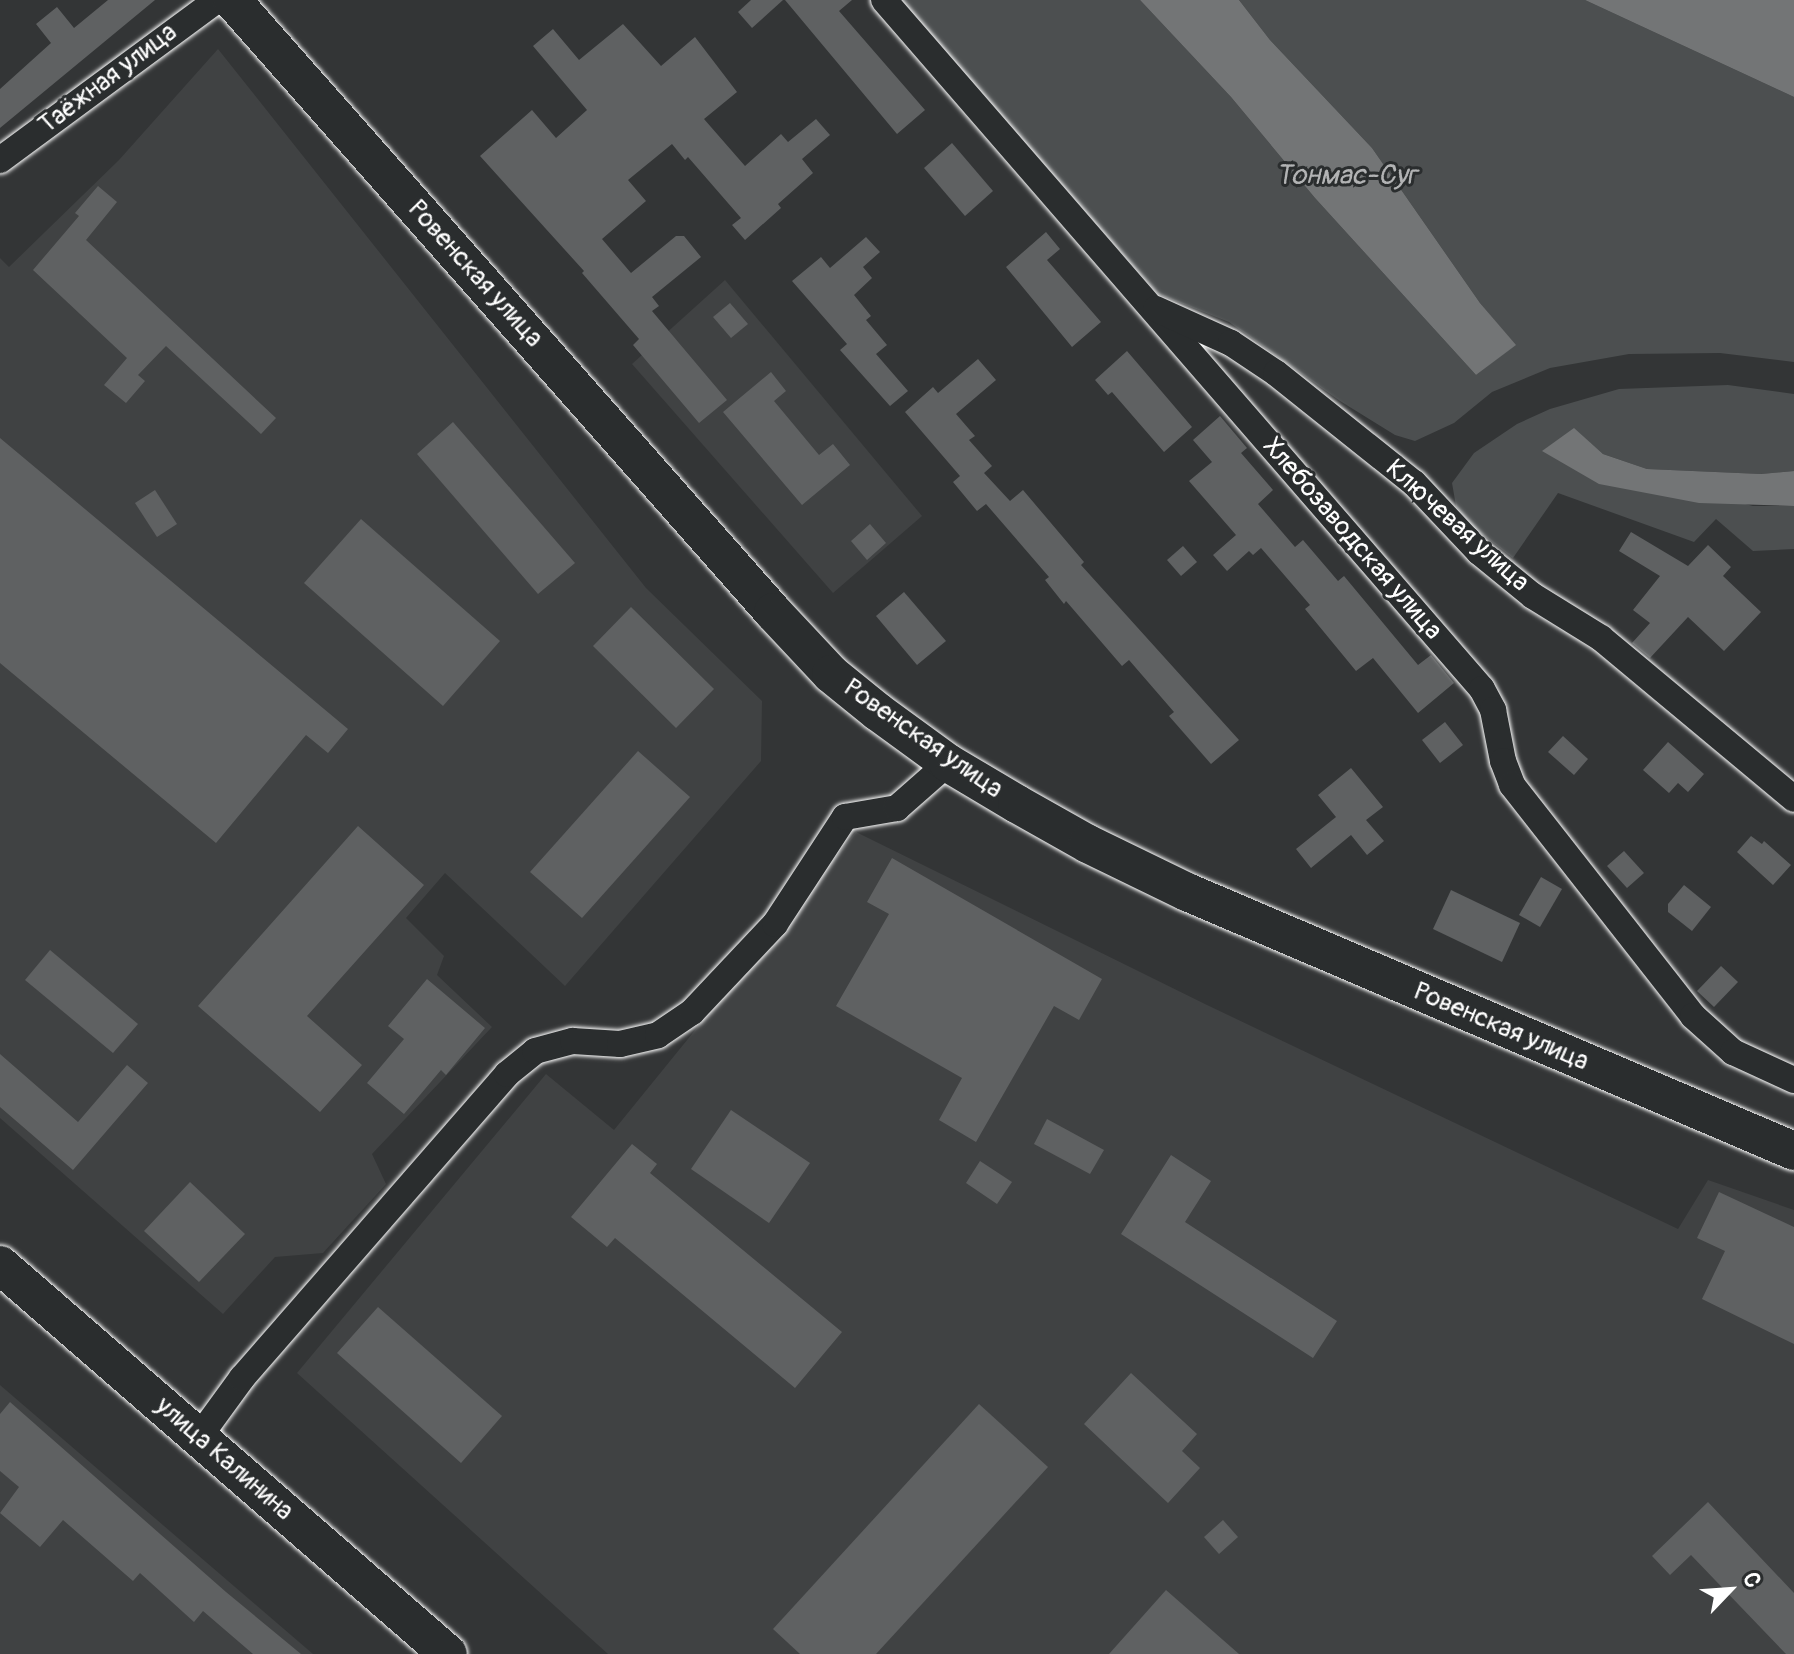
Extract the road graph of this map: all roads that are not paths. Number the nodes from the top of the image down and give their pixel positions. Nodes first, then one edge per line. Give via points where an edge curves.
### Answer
1 (217, 0) edge
2 (232, 0) edge
3 (884, 0) edge
4 (0, 160) edge
5 (1145, 304) junction
6 (948, 763) junction
7 (1794, 799) edge
8 (1794, 1080) edge
9 (1794, 1151) edge
10 (0, 1265) edge
11 (199, 1437) junction
12 (448, 1654) edge

1 - 4 street, Таёжная улица
2 - 6 main road, Ровенская улица via 831,674
3 - 5 street, Хлебозаводская улица
5 - 7 street, Ключевая улица via 1231,343 1276,373 1414,483 1479,552 1533,596 1601,638
5 - 8 street, Хлебозаводская улица via 1482,689 1493,710 1512,785 1693,1016 1733,1052
6 - 9 main road, Ровенская улица via 1088,844 1187,892
6 - 11 street via 897,808 845,817 775,924 692,1012 658,1035 620,1044 573,1041 535,1051 507,1074 242,1378
10 - 11 main road, улица Калинина
11 - 12 main road, улица Калинина

